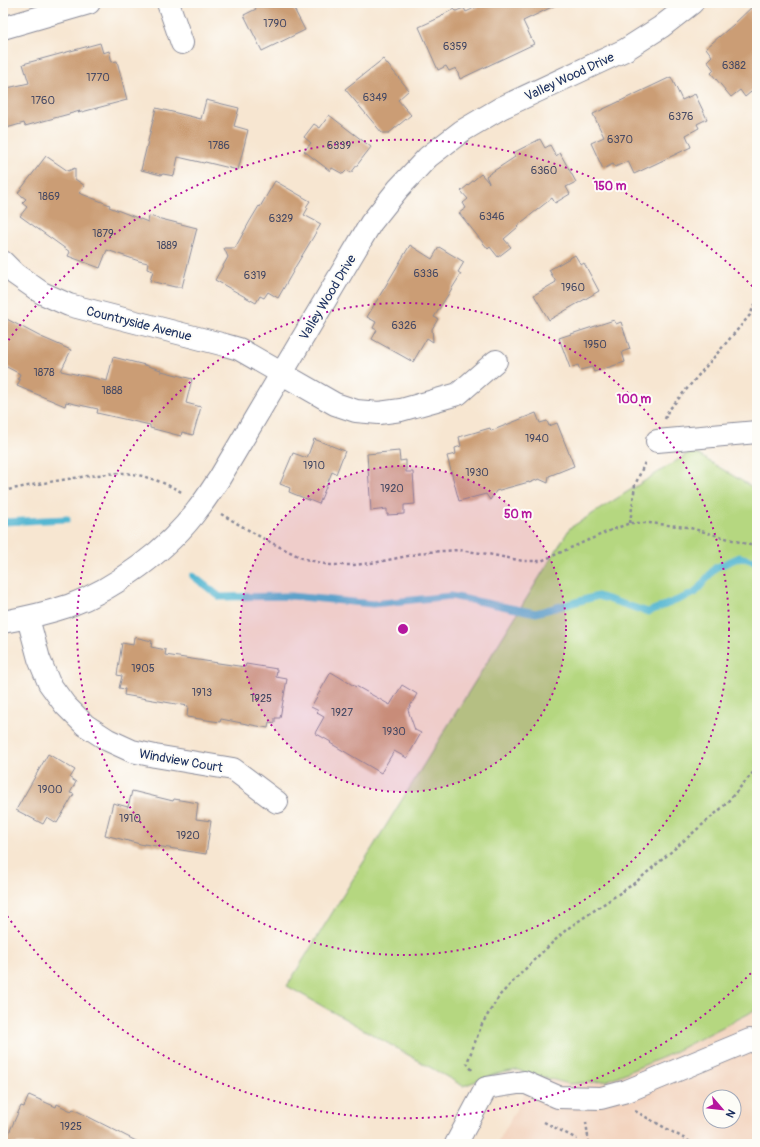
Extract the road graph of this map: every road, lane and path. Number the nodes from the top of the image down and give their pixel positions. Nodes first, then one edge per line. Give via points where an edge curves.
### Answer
1 (89, 3) edge
2 (168, 3) edge
3 (692, 3) edge
4 (3, 28) edge
5 (182, 43) dead end
6 (3, 262) edge
7 (757, 300) edge
8 (496, 361) dead end
9 (281, 373) junction
10 (757, 432) edge
11 (657, 441) junction
12 (3, 491) edge
13 (202, 503) junction
14 (630, 523) junction
15 (757, 547) edge
16 (28, 618) junction
17 (3, 622) edge
18 (757, 768) edge
19 (277, 802) dead end
20 (757, 1043) edge
21 (486, 1088) junction
22 (635, 1111) dead end
23 (544, 1122) dead end
24 (586, 1122) dead end
25 (577, 1139) dead end
26 (456, 1144) edge
27 (589, 1144) edge
28 (694, 1144) edge

1 - 4 street
2 - 5 street
3 - 9 street, Valley Wood Drive via 625,50 501,108 462,131 428,157 371,223
6 - 9 street, Countryside Avenue via 42,293 69,305 239,349
7 - 11 path via 750,314 668,411
8 - 9 street, Countryside Avenue via 458,394 379,413 356,411 335,404
9 - 13 street, Valley Wood Drive via 219,479
10 - 11 street
11 - 14 path via 646,458 635,485
12 - 13 path via 63,479 126,473 176,489
13 - 14 path via 302,558 329,564 354,565 427,552 460,550 523,561 541,561
13 - 16 street, Valley Wood Drive via 171,540 137,568 104,590 69,606
14 - 15 path via 687,527
16 - 17 street, Valley Wood Drive
16 - 19 street, Windview Court via 39,658 50,683 65,705 85,725 132,751 233,769
18 - 21 path via 724,807 636,882 567,929 500,995 482,1024 466,1063
20 - 21 street via 750,1040 627,1091 601,1098 558,1097 524,1082
21 - 26 street
22 - 28 path
23 - 25 path
24 - 27 path

